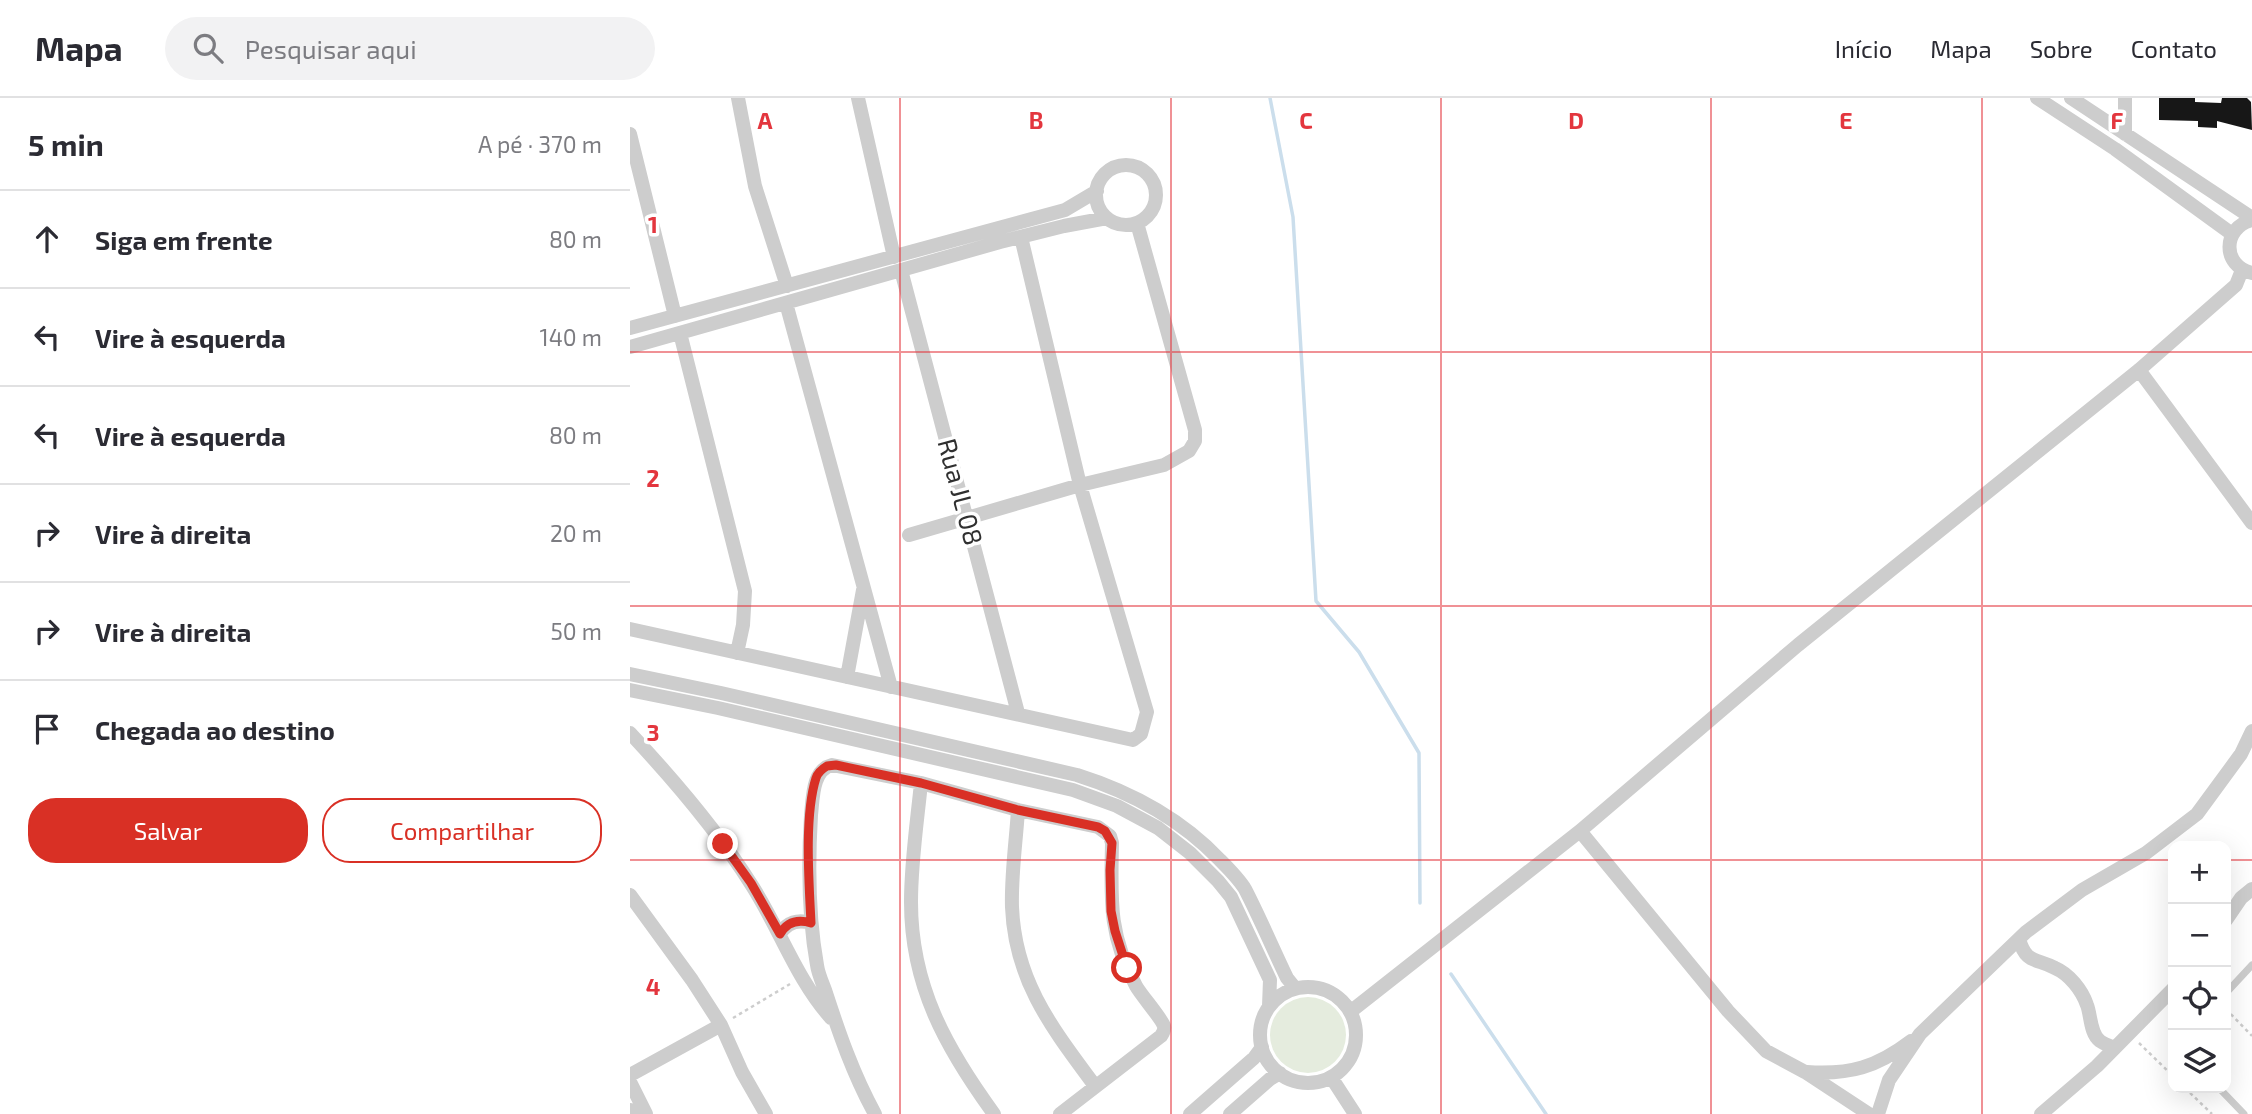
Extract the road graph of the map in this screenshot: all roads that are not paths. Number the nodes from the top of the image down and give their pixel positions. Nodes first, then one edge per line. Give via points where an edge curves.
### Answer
1 (737, 98) edge
2 (858, 98) edge
3 (2037, 98) edge
4 (2071, 98) edge
5 (2125, 98) edge
6 (630, 134) edge
7 (2125, 134) junction
8 (1097, 191) junction
9 (1107, 218) junction
10 (2252, 219) edge
11 (1137, 223) junction
12 (2232, 234) junction
13 (1021, 237) junction
14 (894, 257) junction
15 (901, 270) junction
16 (2247, 272) edge
17 (835, 273) junction
18 (787, 286) junction
19 (840, 287) junction
20 (786, 303) junction
21 (674, 316) junction
22 (630, 328) edge
23 (680, 332) junction
24 (630, 347) edge
25 (2139, 370) junction
26 (1080, 485) junction
27 (967, 519) junction
28 (2252, 523) edge
29 (909, 535) dead end
30 (864, 586) junction
31 (630, 629) edge
32 (737, 653) junction
33 (630, 674) edge
34 (847, 677) junction
35 (891, 687) junction
36 (630, 690) edge
37 (1018, 713) junction
38 (2252, 731) edge
39 (630, 733) edge
40 (921, 783) junction
41 (1018, 810) junction
42 (1580, 831) junction
43 (2252, 889) edge
44 (630, 895) edge
45 (2231, 913) edge
46 (811, 923) junction
47 (780, 934) junction
48 (2019, 939) junction
49 (2252, 965) edge
50 (817, 967) junction
51 (802, 976) junction
52 (1295, 988) junction
53 (2231, 988) edge
54 (2168, 994) edge
55 (1269, 1006) junction
56 (1350, 1012) junction
57 (834, 1021) junction
58 (721, 1025) junction
59 (1920, 1034) junction
60 (1262, 1047) junction
61 (2115, 1048) junction
62 (1805, 1072) junction
63 (1280, 1073) junction
64 (630, 1075) edge
65 (1331, 1077) junction
66 (630, 1082) edge
67 (1095, 1086) junction
68 (2224, 1093) edge
69 (646, 1114) edge
70 (766, 1114) edge
71 (875, 1114) edge
72 (994, 1114) edge
73 (1060, 1114) edge
74 (1190, 1114) edge
75 (1230, 1114) edge
76 (1356, 1114) edge
77 (1869, 1114) edge
78 (1878, 1114) edge
79 (2042, 1114) edge
80 (2244, 1114) edge

1 - 18 street via 755,186
2 - 14 street
3 - 12 street
4 - 7 street
5 - 7 street
6 - 21 street
7 - 10 street
8 - 9 street via 1098,206
8 - 11 street via 1103,177 1116,167 1131,166 1145,172 1154,185 1156,200 1150,214
8 - 14 street via 1066,210
9 - 11 street via 1122,225
9 - 13 street
10 - 12 street
11 - 26 street via 1195,441 1189,451 1164,465
12 - 16 street via 2232,261
13 - 15 street
13 - 26 street
14 - 17 street
15 - 19 street
15 - 27 street, Rua JL 08
16 - 25 street
17 - 18 street
17 - 19 street
18 - 21 street
19 - 20 street
20 - 23 street
20 - 30 street
21 - 22 street
23 - 24 street
23 - 32 street via 745,591
25 - 28 street
25 - 42 street via 1798,645
26 - 27 street
26 - 37 street via 1147,712 1145,725 1133,740
27 - 29 street
27 - 37 street, Rua JL 08
30 - 34 street
30 - 35 street
31 - 32 street
32 - 34 street
33 - 52 street via 1077,775 1123,792 1184,828 1230,871 1244,887
34 - 35 street
35 - 37 street
36 - 55 street via 1073,790 1117,806 1174,840 1205,866 1231,897 1270,980
38 - 48 street via 2241,754 2197,814 2146,853 2082,890
39 - 47 street via 723,844
40 - 41 street
40 - 46 street via 836,765 819,772 810,839
40 - 72 street via 911,904 920,974 944,1039
41 - 67 street via 1012,904 1021,962 1042,1013
41 - 67 street via 1098,827 1110,836 1110,901 1121,951 1136,985 1164,1025 1161,1036
42 - 56 street
42 - 62 street via 1728,1011 1766,1051
43 - 45 street
44 - 58 street
46 - 47 street via 792,922
46 - 50 street
47 - 51 street
48 - 59 street
48 - 61 street via 2034,961 2055,968 2075,984 2087,1003 2096,1037
49 - 53 lane
50 - 51 street
50 - 57 street
51 - 57 street
52 - 55 street
52 - 56 street via 1327,990
54 - 61 street
55 - 60 street via 1261,1026
56 - 65 street via 1356,1043 1347,1063
57 - 71 street
58 - 64 street
58 - 70 street
59 - 62 street via 1865,1068 1834,1074
59 - 78 street via 1889,1080
60 - 63 street
60 - 74 street
61 - 79 street
62 - 77 street
63 - 65 street via 1300,1082
63 - 75 street
65 - 76 street
66 - 69 street
67 - 73 street
68 - 80 lane

